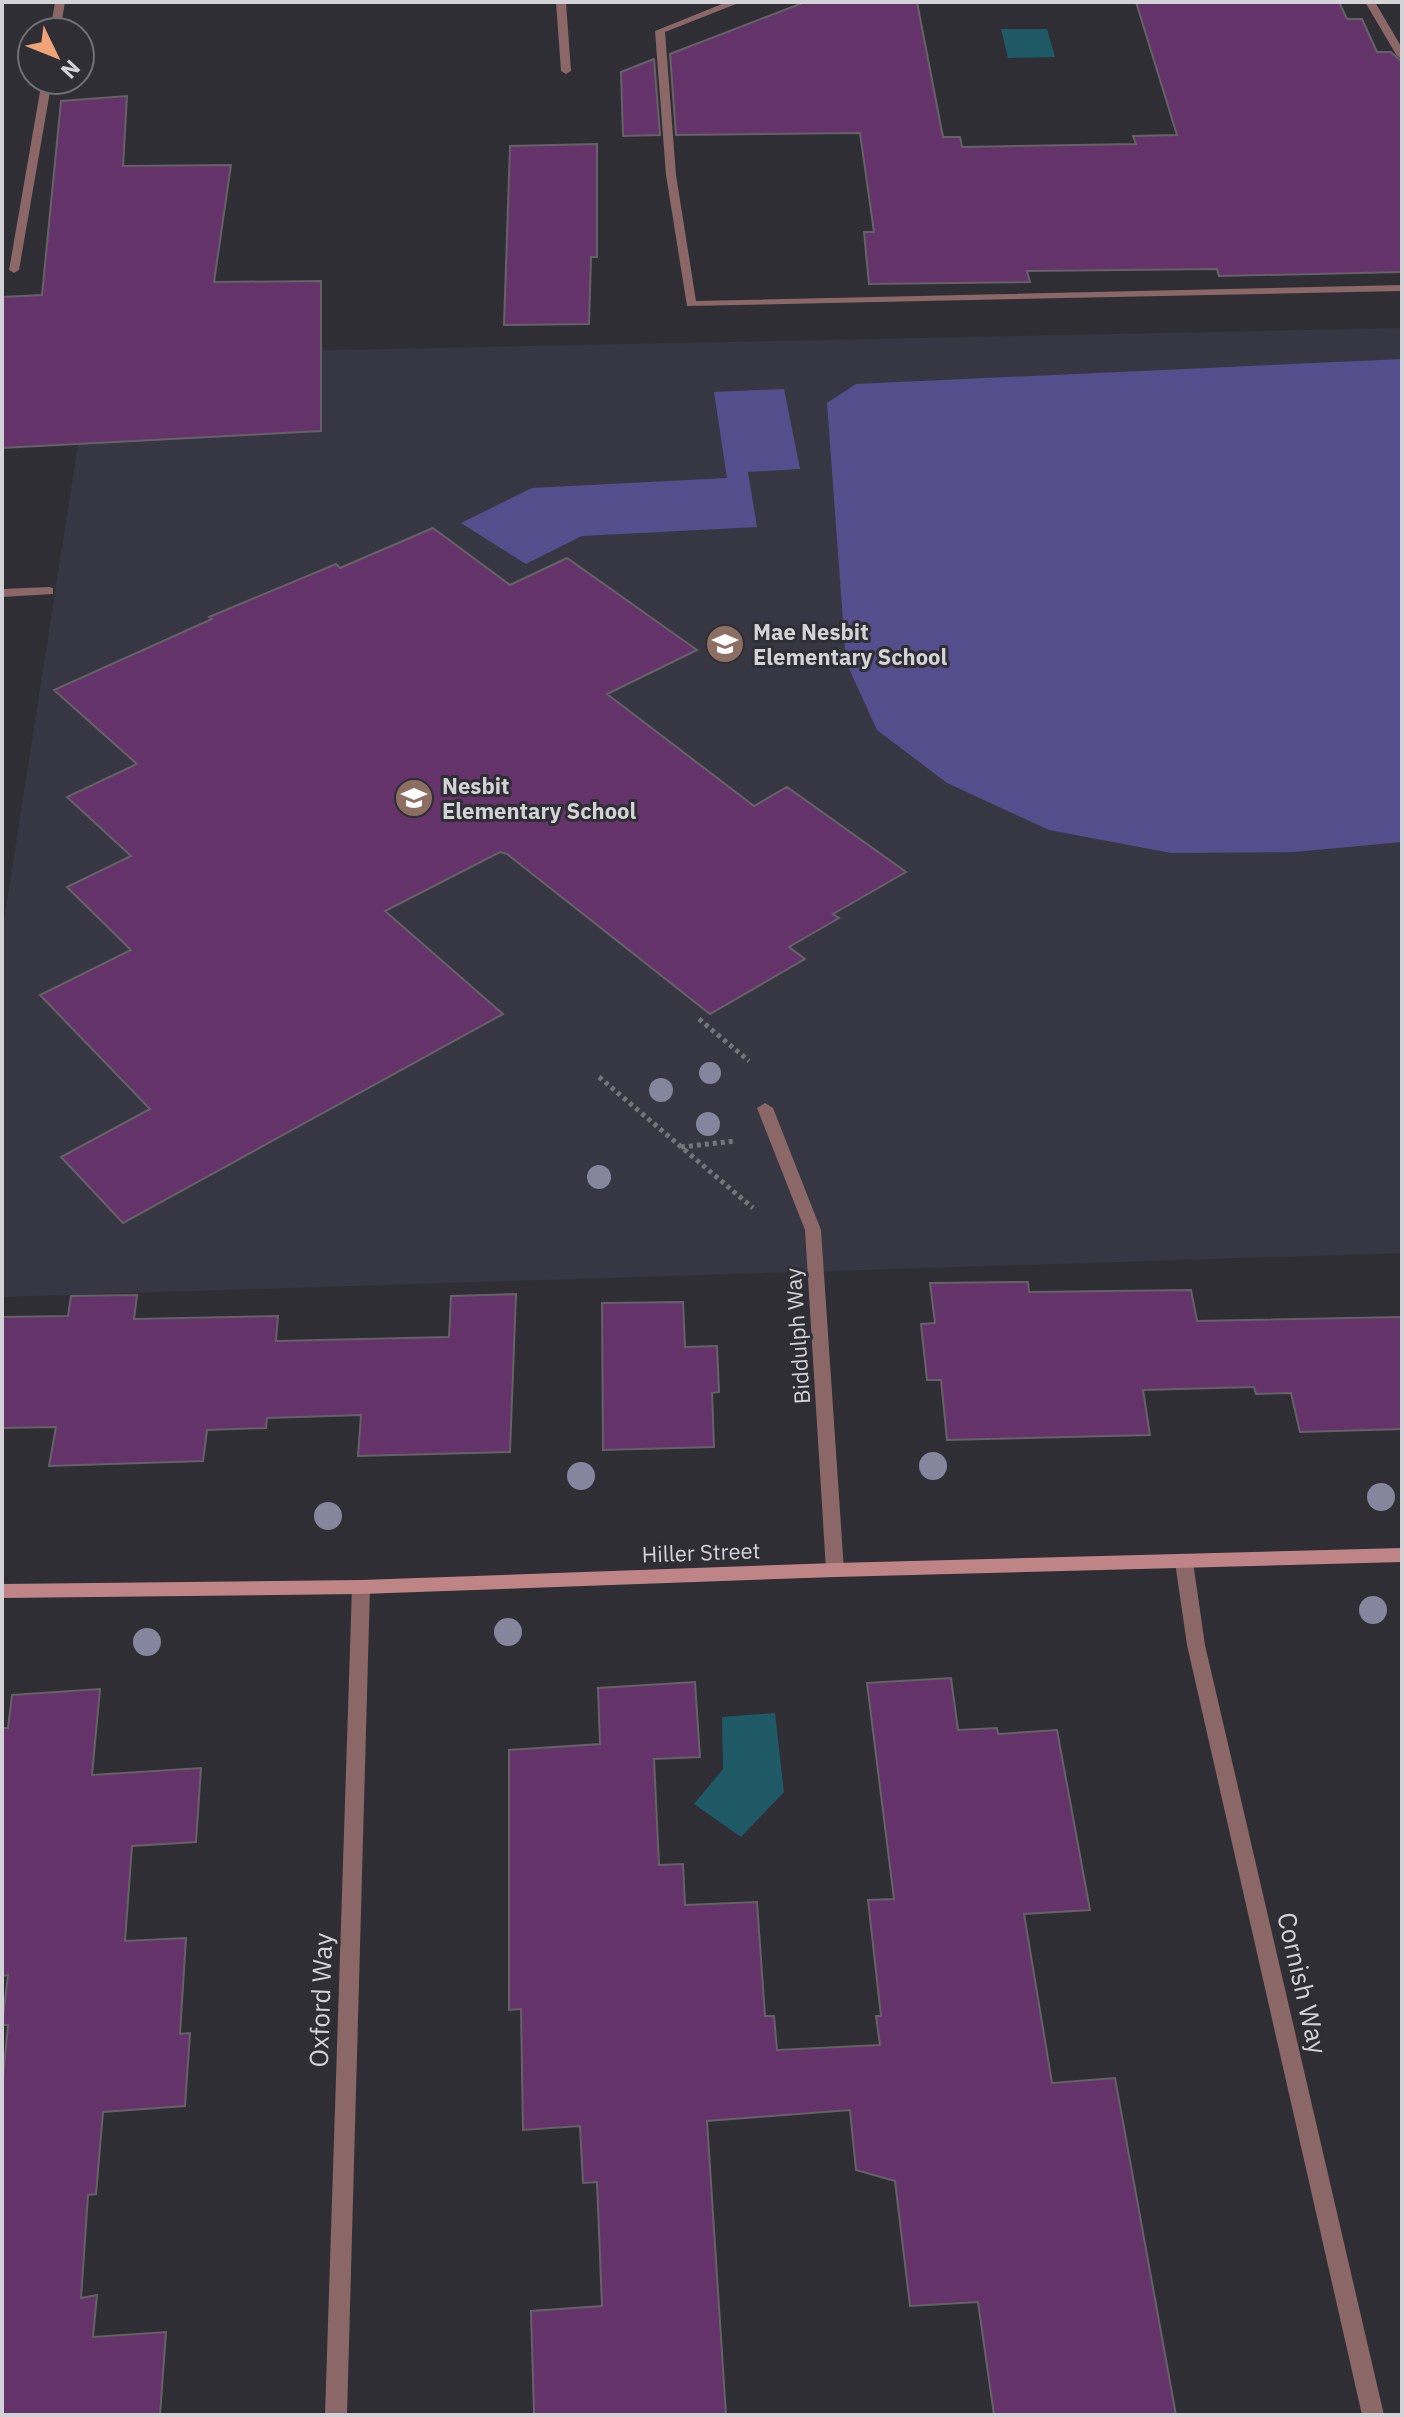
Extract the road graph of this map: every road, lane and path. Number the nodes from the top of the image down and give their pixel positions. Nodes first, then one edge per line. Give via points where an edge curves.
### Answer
1 (561, 2) edge
2 (736, 2) edge
3 (1370, 2) edge
4 (1402, 56) edge
5 (566, 71) dead end
6 (44, 96) edge
7 (14, 270) dead end
8 (1402, 288) edge
9 (49, 591) dead end
10 (2, 593) edge
11 (699, 1019) dead end
12 (749, 1061) dead end
13 (599, 1077) dead end
14 (765, 1108) dead end
15 (737, 1140) dead end
16 (680, 1147) junction
17 (753, 1208) dead end
18 (1402, 1555) edge
19 (1184, 1562) junction
20 (835, 1570) junction
21 (361, 1587) junction
22 (2, 1591) edge
23 (336, 2415) edge
24 (1373, 2415) edge

1 - 5 street
2 - 8 street via 660,31 671,175 691,304
3 - 4 street
6 - 7 street
9 - 10 street
11 - 12 path
13 - 16 path
14 - 20 street, Biddulph Way via 813,1230
15 - 16 path
16 - 17 path
18 - 19 street, Hiller Street
19 - 20 street, Hiller Street
19 - 24 street, Cornish Way via 1196,1645
20 - 21 street, Hiller Street
21 - 22 street, Hiller Street
21 - 23 street, Oxford Way

